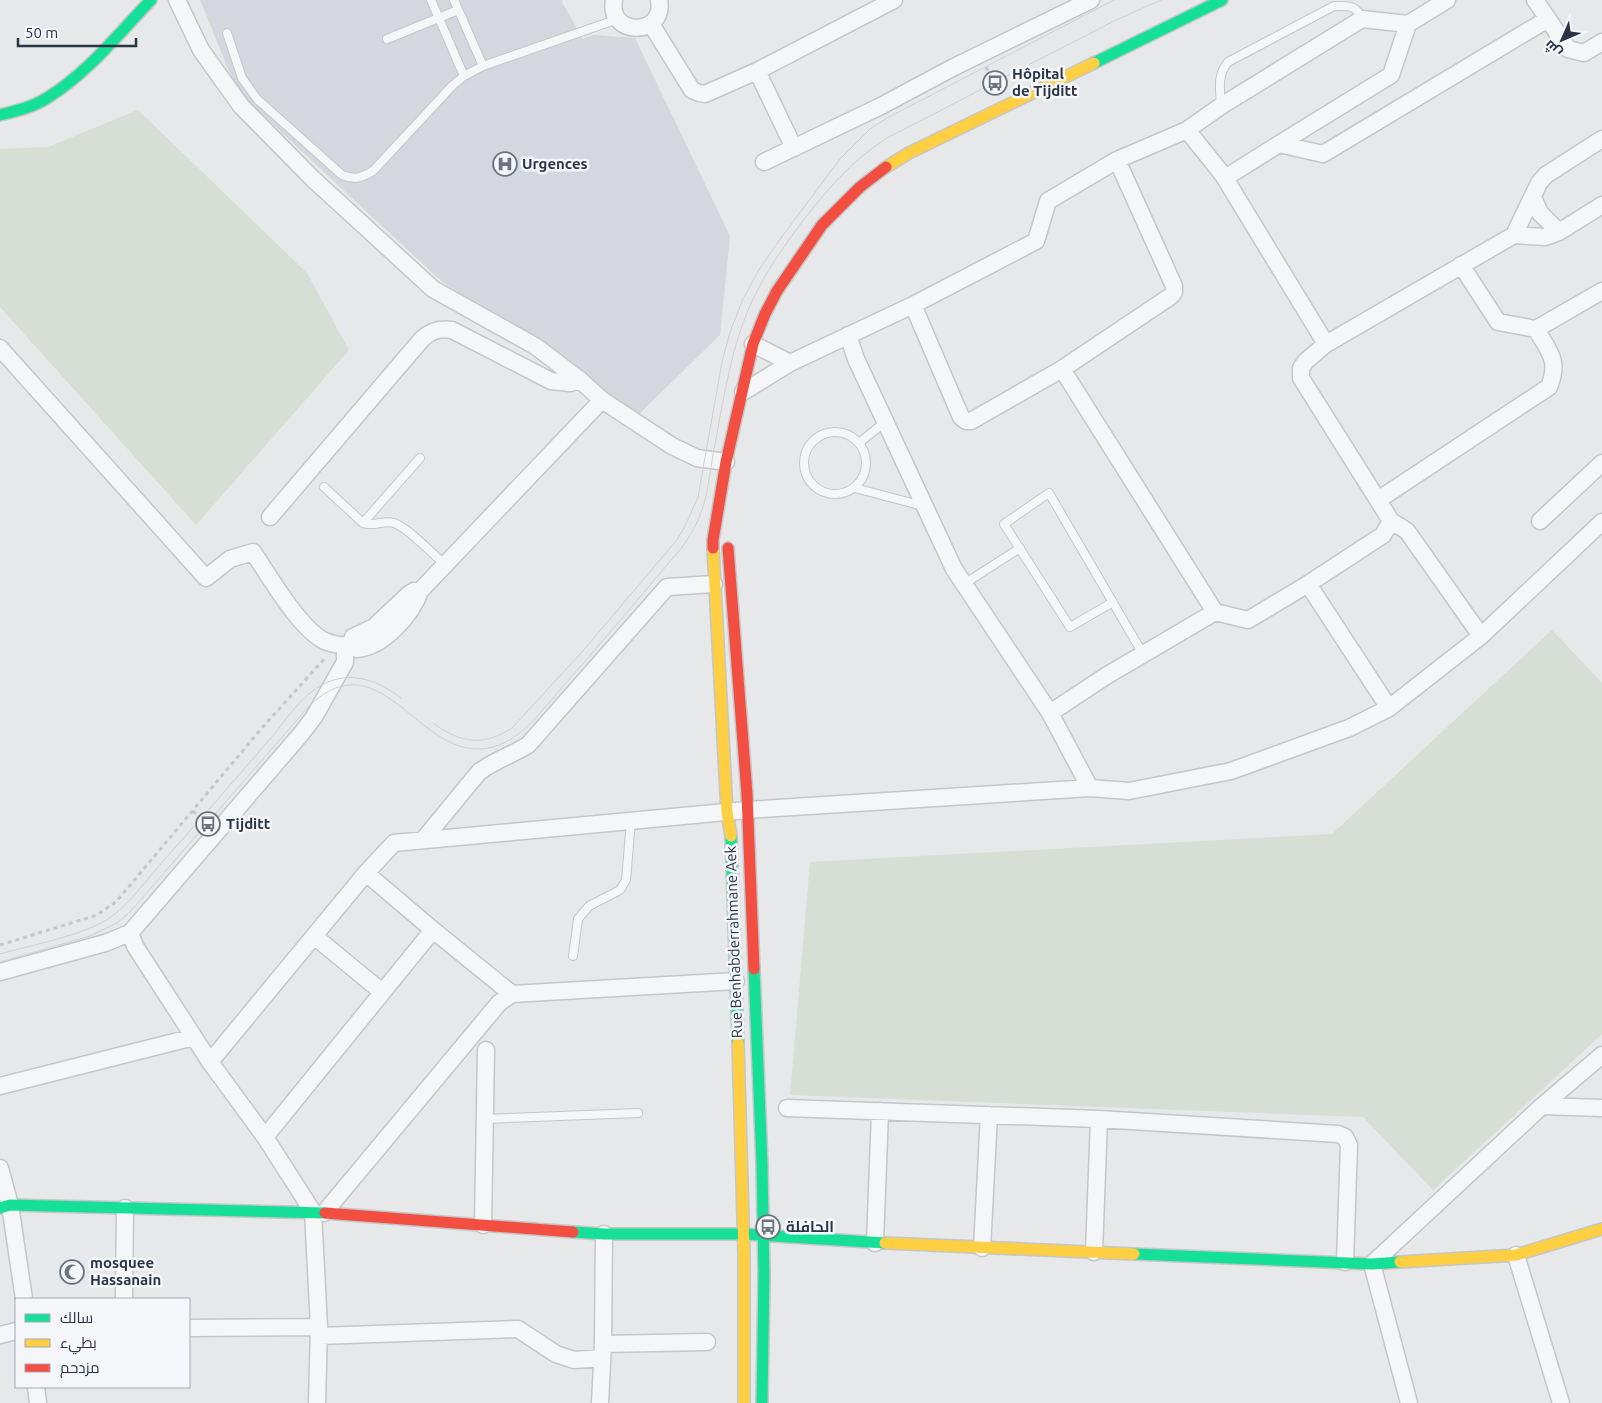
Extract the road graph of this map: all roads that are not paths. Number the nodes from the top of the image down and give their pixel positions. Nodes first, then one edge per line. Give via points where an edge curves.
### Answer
1 (150, 0) edge
2 (177, 0) edge
3 (431, 0) edge
4 (454, 0) edge
5 (614, 0) edge
6 (659, 0) edge
7 (894, 0) edge
8 (1091, 0) edge
9 (1222, 0) edge
10 (1447, 0) edge
11 (1535, 0) edge
12 (458, 10) junction
13 (439, 18) junction
14 (618, 19) junction
15 (1362, 19) junction
16 (1548, 20) junction
17 (651, 24) junction
18 (1408, 24) junction
19 (228, 33) dead end
20 (387, 39) dead end
21 (1602, 42) edge
22 (483, 66) junction
23 (757, 72) junction
24 (464, 76) junction
25 (1220, 106) junction
26 (0, 110) edge
27 (6, 114) edge
28 (1187, 130) junction
29 (1602, 139) edge
30 (1279, 144) junction
31 (794, 148) junction
32 (1117, 160) junction
33 (764, 162) dead end
34 (1225, 178) junction
35 (1533, 197) junction
36 (1602, 205) edge
37 (1558, 232) junction
38 (1514, 235) junction
39 (1462, 265) junction
40 (1602, 291) edge
41 (913, 305) junction
42 (1536, 329) junction
43 (848, 335) junction
44 (753, 344) junction
45 (1326, 344) junction
46 (0, 348) edge
47 (790, 363) junction
48 (1062, 369) junction
49 (580, 380) junction
50 (743, 392) junction
51 (602, 400) junction
52 (885, 422) junction
53 (859, 443) junction
54 (420, 458) dead end
55 (726, 462) junction
56 (1602, 463) edge
57 (723, 482) junction
58 (324, 487) dead end
59 (855, 488) junction
60 (1378, 500) junction
61 (924, 506) junction
62 (270, 517) dead end
63 (1391, 521) junction
64 (1540, 521) dead end
65 (363, 522) junction
66 (1602, 522) edge
67 (1020, 548) junction
68 (445, 565) junction
69 (714, 584) junction
70 (964, 584) junction
71 (1308, 584) junction
72 (1113, 602) junction
73 (1215, 612) junction
74 (1481, 636) junction
75 (345, 645) junction
76 (1143, 654) junction
77 (1390, 708) junction
78 (1050, 713) junction
79 (1090, 788) junction
80 (747, 810) junction
81 (727, 812) junction
82 (631, 821) junction
83 (423, 840) junction
84 (366, 873) junction
85 (433, 930) junction
86 (130, 934) junction
87 (314, 936) junction
88 (573, 956) dead end
89 (0, 972) edge
90 (736, 981) junction
91 (382, 992) junction
92 (512, 994) junction
93 (194, 1037) junction
94 (486, 1050) dead end
95 (1602, 1055) edge
96 (210, 1062) junction
97 (0, 1086) edge
98 (1542, 1106) junction
99 (787, 1108) dead end
100 (1602, 1108) edge
101 (880, 1111) junction
102 (638, 1113) dead end
103 (989, 1115) junction
104 (1099, 1119) junction
105 (484, 1120) junction
106 (265, 1137) junction
107 (0, 1168) edge
108 (5, 1206) edge
109 (125, 1208) junction
110 (318, 1213) junction
111 (483, 1225) junction
112 (1602, 1229) edge
113 (604, 1234) junction
114 (744, 1234) junction
115 (763, 1235) junction
116 (875, 1243) junction
117 (982, 1248) junction
118 (1094, 1252) junction
119 (1516, 1255) junction
120 (1345, 1262) junction
121 (1372, 1264) junction
122 (24, 1298) edge
123 (124, 1298) edge
124 (190, 1328) edge
125 (15, 1331) edge
126 (319, 1332) junction
127 (0, 1335) edge
128 (707, 1342) dead end
129 (603, 1351) junction
130 (36, 1388) edge
131 (38, 1403) edge
132 (317, 1403) edge
133 (600, 1403) edge
134 (744, 1403) edge
135 (762, 1403) edge
136 (1409, 1403) edge
137 (1561, 1403) edge

1 - 27 main road via 68,85 43,101
2 - 49 street via 200,50 241,106 314,179 433,288 535,346
3 - 13 lane
4 - 12 lane
5 - 14 street
6 - 17 street via 659,11
7 - 23 street
8 - 31 street
9 - 44 main road, Rue Benhabderrahmane Aek via 892,163 822,225 777,291
10 - 18 street
11 - 16 street
12 - 13 lane
12 - 22 lane
13 - 20 lane
13 - 24 lane
14 - 17 street via 637,29
14 - 22 lane
15 - 18 street
15 - 25 street
15 - 25 lane via 1358,10 1351,6 1334,6 1228,62 1219,78
16 - 21 street via 1568,49 1584,53
16 - 30 street via 1323,154
17 - 23 street via 692,90 705,94
18 - 30 street via 1391,75
19 - 24 lane via 242,78 257,99 342,174 352,179 362,178 373,171
22 - 24 lane
23 - 31 street
25 - 28 street
26 - 27 main road
28 - 32 street
28 - 34 street
29 - 35 street via 1546,175
30 - 34 street
31 - 33 street
32 - 41 street via 1048,201 1036,240
32 - 48 street via 1174,292
34 - 45 street
35 - 37 street via 1540,213
35 - 38 street
36 - 37 street
37 - 38 street via 1545,237
38 - 39 street
39 - 42 street via 1498,322
39 - 45 street
40 - 42 street
41 - 43 street
41 - 48 street via 961,417 966,421
42 - 60 street via 1553,358 1554,374 1549,387
43 - 47 street
43 - 52 street
44 - 47 street
44 - 50 main road, Rue Benhabderrahmane Aek
45 - 60 street via 1301,368 1302,378
46 - 75 street via 206,578 230,559 253,552 300,619 322,640
47 - 50 street
48 - 73 street
49 - 51 street
49 - 62 street via 551,381 452,330 433,331
50 - 55 main road, Rue Benhabderrahmane Aek
51 - 55 street via 672,446 697,458
51 - 68 street
52 - 53 lane
52 - 61 street
53 - 59 lane via 867,461 864,476
53 - 59 lane via 842,432 822,434 814,439 804,457 808,479 824,493 835,495
54 - 65 lane
55 - 57 main road, Rue Benhabderrahmane Aek
56 - 64 street
57 - 69 main road, Rue Benhabderrahmane Aek via 713,540
57 - 80 main road, Rue Benhabderrahmane Aek
58 - 65 lane
59 - 61 lane
60 - 63 street
61 - 70 street via 954,570
63 - 71 street via 1383,535
63 - 74 street via 1407,531
65 - 68 lane via 370,525 388,522 401,526
66 - 74 street
67 - 70 lane
67 - 72 lane via 1070,628
67 - 72 lane via 1004,524 1049,493
68 - 75 street via 420,591 409,594 374,627 353,637
69 - 81 main road, Rue Benhabderrahmane Aek
69 - 83 street via 666,586 528,745 479,772
70 - 78 street
71 - 73 street via 1248,620
71 - 77 street
72 - 76 lane
73 - 76 street
74 - 77 street
75 - 86 street via 345,662 314,717
76 - 78 street
77 - 79 street via 1349,728 1231,771 1129,791
78 - 79 street
79 - 80 street
80 - 81 street
80 - 115 main road, Rue Benhabderrahmane Aek
81 - 82 street
81 - 90 main road, Rue Benhabderrahmane Aek
82 - 83 street
82 - 88 lane via 626,880 620,890 589,906 578,919
83 - 84 street via 394,843
84 - 85 street
84 - 87 street
85 - 91 street
85 - 92 street
86 - 89 street
86 - 93 street
87 - 91 street
87 - 96 street
90 - 92 street
90 - 114 main road, Rue Benhabderrahmane Aek
91 - 106 street
92 - 110 street via 498,1003
93 - 96 street
93 - 97 street
94 - 105 street
95 - 98 street
96 - 106 street
98 - 100 street
98 - 121 street
99 - 101 street
101 - 103 street
101 - 116 street
102 - 105 lane
103 - 104 street
103 - 117 street
104 - 118 street
104 - 120 street via 1338,1134 1345,1138 1349,1144
105 - 111 street
106 - 110 street
107 - 108 street
108 - 109 main road
108 - 122 street
109 - 110 main road
109 - 123 street
110 - 111 main road
110 - 126 street
111 - 113 main road
112 - 119 main road
113 - 114 main road
113 - 129 street
114 - 115 main road
114 - 134 main road, Rue Benhabderrahmane Aek
115 - 116 main road
115 - 135 main road, Rue Benhabderrahmane Aek
116 - 117 main road
117 - 118 main road
118 - 120 main road
119 - 121 main road
119 - 137 street
120 - 121 main road
121 - 136 street
124 - 126 street
125 - 127 street
126 - 129 street via 518,1330 556,1354 574,1360
126 - 132 street
128 - 129 street
129 - 133 street
130 - 131 street

